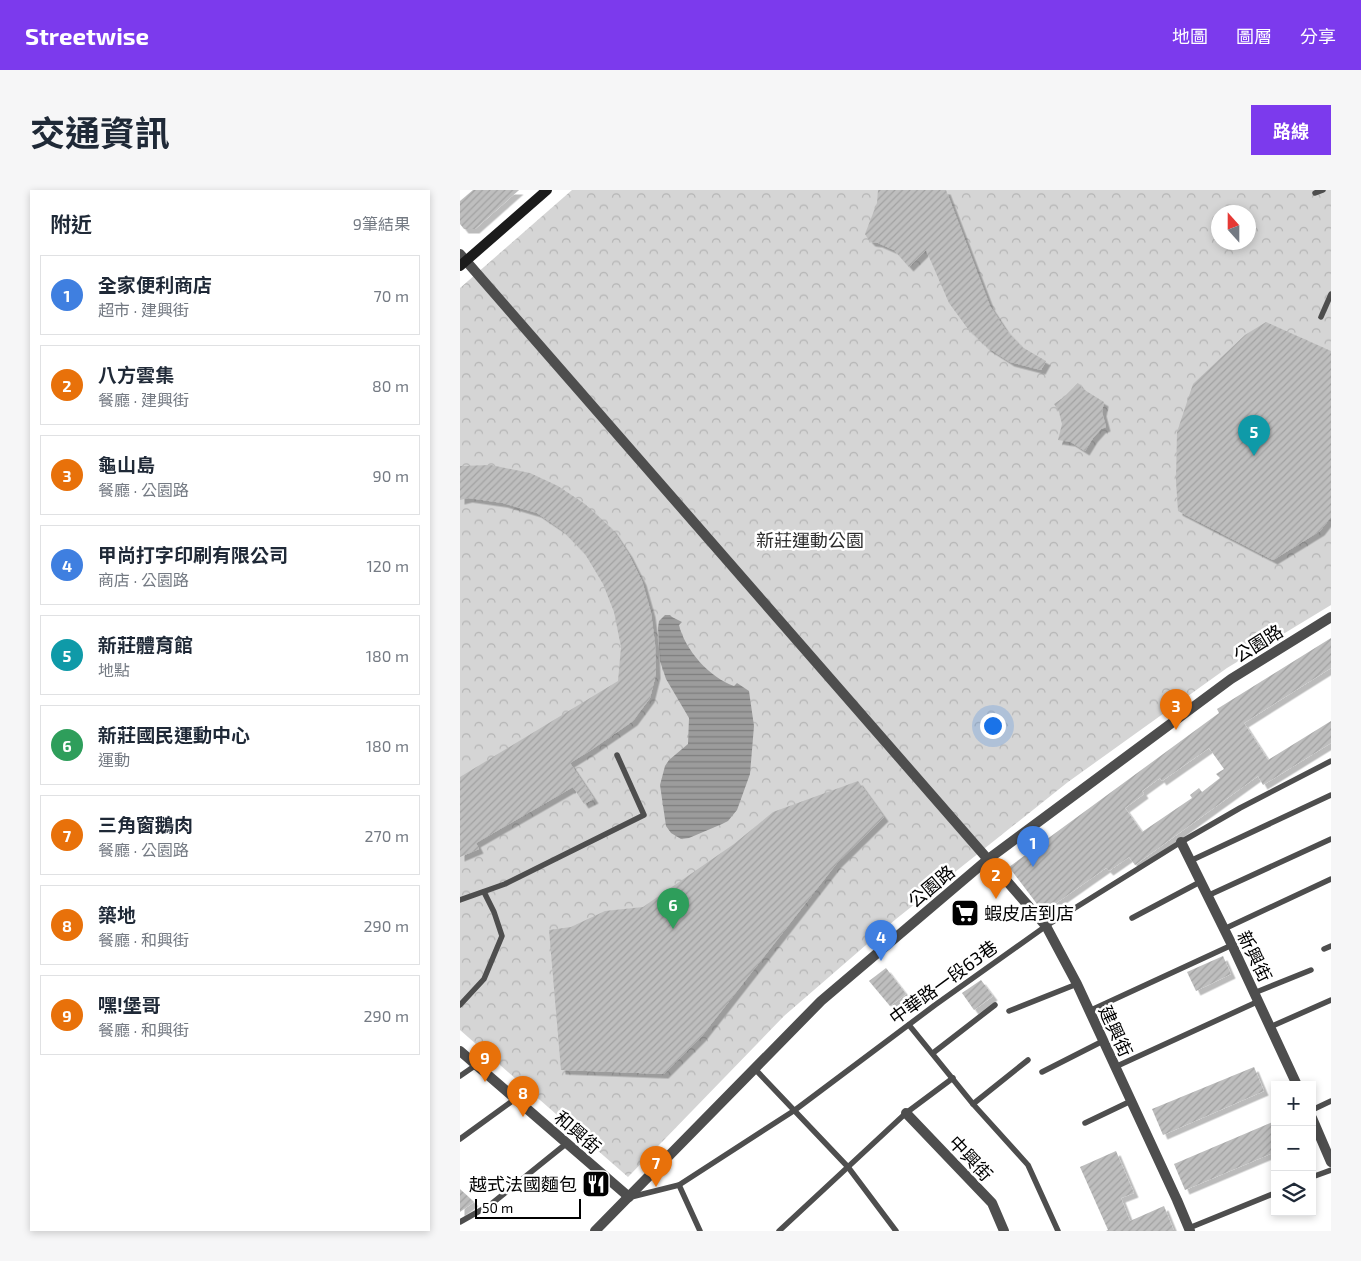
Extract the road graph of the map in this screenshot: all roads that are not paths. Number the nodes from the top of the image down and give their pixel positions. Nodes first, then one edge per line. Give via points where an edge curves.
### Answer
1 (547, 190) edge
2 (1323, 190) edge
3 (1315, 193) dead end
4 (462, 261) edge
5 (1331, 294) edge
6 (1321, 316) dead end
7 (1331, 617) edge
8 (617, 755) dead end
9 (1331, 761) edge
10 (1331, 795) edge
11 (1331, 839) edge
12 (1181, 842) junction
13 (987, 860) junction
14 (1190, 861) junction
15 (1331, 879) edge
16 (1200, 882) junction
17 (484, 892) junction
18 (1207, 896) junction
19 (460, 900) edge
20 (1132, 918) dead end
21 (1046, 926) junction
22 (1224, 929) junction
23 (1232, 945) junction
24 (1331, 946) edge
25 (1324, 949) dead end
26 (1311, 970) dead end
27 (1077, 984) junction
28 (1256, 997) junction
29 (1331, 1000) edge
30 (460, 1005) edge
31 (995, 1005) dead end
32 (1089, 1011) junction
33 (1009, 1012) dead end
34 (910, 1024) junction
35 (1270, 1027) junction
36 (1103, 1041) junction
37 (460, 1051) edge
38 (933, 1054) junction
39 (1028, 1060) dead end
40 (476, 1065) junction
41 (1115, 1067) junction
42 (754, 1068) junction
43 (1042, 1072) dead end
44 (460, 1076) edge
45 (953, 1078) junction
46 (1295, 1081) edge
47 (515, 1099) junction
48 (1131, 1101) junction
49 (1331, 1101) edge
50 (973, 1104) junction
51 (1316, 1108) edge
52 (795, 1110) junction
53 (906, 1113) junction
54 (1085, 1123) dead end
55 (1316, 1126) edge
56 (460, 1139) edge
57 (567, 1144) junction
58 (1330, 1157) edge
59 (848, 1167) junction
60 (1331, 1170) edge
61 (1316, 1176) edge
62 (679, 1185) junction
63 (1271, 1195) edge
64 (629, 1198) junction
65 (460, 1222) edge
66 (1190, 1229) edge
67 (595, 1231) edge
68 (700, 1231) edge
69 (779, 1231) edge
70 (896, 1231) edge
71 (1004, 1231) edge
72 (1058, 1231) edge

1 - 4 street
2 - 3 lane
4 - 13 street, 建興街
5 - 6 lane
7 - 13 street, 公園路 via 1231,679
8 - 17 lane via 644,815
9 - 12 lane, 中華路一段63巷
10 - 14 lane
11 - 18 lane
12 - 14 street, 新興街
12 - 21 lane, 中華路一段63巷
13 - 21 street, 建興街
13 - 42 street, 公園路 via 820,1001
14 - 16 street, 新興街
15 - 22 lane
16 - 18 street, 新興街
16 - 20 lane
17 - 19 lane
17 - 30 lane via 502,936 484,979
18 - 22 street, 新興街
21 - 27 street, 建興街
21 - 34 lane, 中華路一段63巷
22 - 23 street, 新興街
23 - 28 street, 新興街
23 - 32 lane
24 - 25 lane
26 - 28 lane
27 - 32 street, 建興街
27 - 33 lane
28 - 35 street, 新興街
28 - 41 lane
29 - 35 lane
31 - 38 lane
32 - 36 street, 建興街
34 - 38 lane
34 - 52 lane, 中華路一段63巷
35 - 46 street, 新興街
36 - 41 street, 建興街
36 - 43 lane
37 - 40 street, 和興街
38 - 45 lane
39 - 50 lane
40 - 44 lane
40 - 47 street, 和興街
41 - 48 street, 建興街
42 - 52 lane
42 - 64 street, 公園路
45 - 50 lane
45 - 53 lane
47 - 56 lane
47 - 57 street, 和興街
48 - 54 lane
48 - 66 street, 建興街
49 - 51 lane
50 - 72 lane via 1028,1165
52 - 59 lane
52 - 62 lane, 中華路一段63巷
53 - 59 lane
53 - 71 street, 中興街 via 992,1204
55 - 58 street
57 - 64 street, 和興街
57 - 65 lane via 490,1205
59 - 69 lane
59 - 70 lane
60 - 61 lane
62 - 64 lane, 中華路一段63巷
62 - 68 lane
63 - 66 lane
64 - 67 street, 公園路

